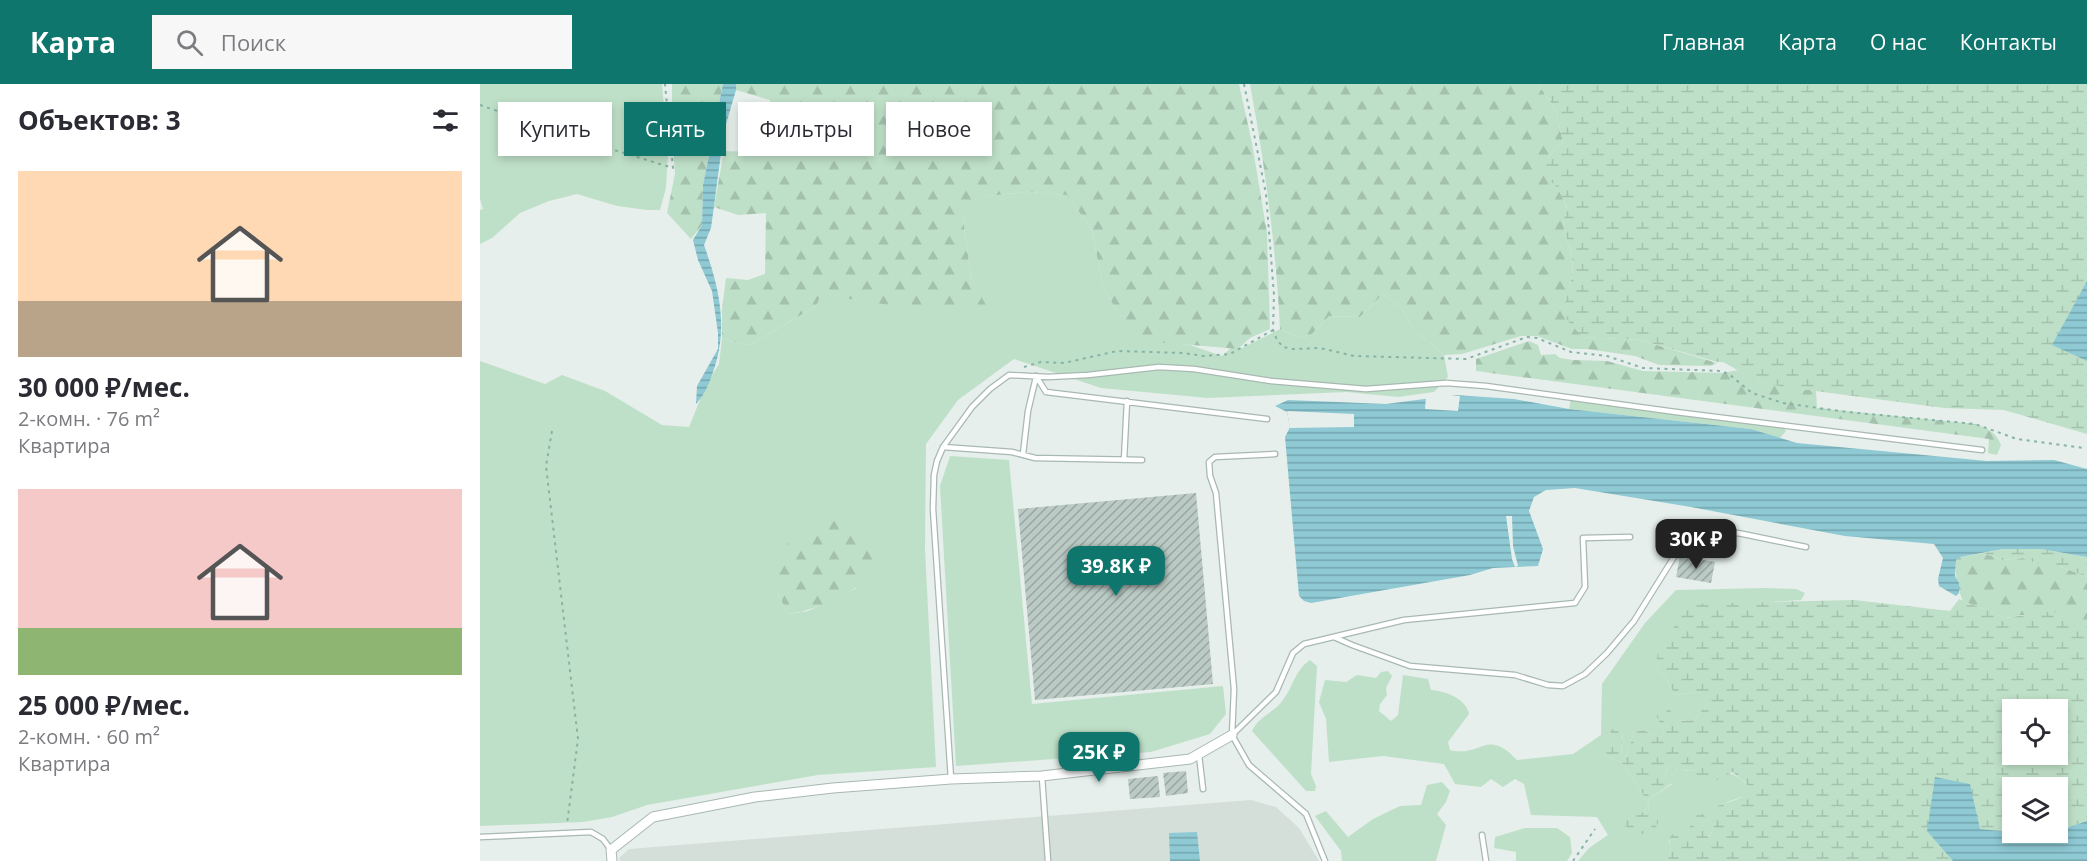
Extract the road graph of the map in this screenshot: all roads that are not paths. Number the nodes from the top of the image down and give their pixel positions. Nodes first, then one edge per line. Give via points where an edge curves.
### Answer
1 (1036, 376) junction
2 (1127, 401) junction
3 (1267, 419) dead end
4 (943, 447) junction
5 (1982, 450) dead end
6 (1023, 454) junction
7 (1275, 454) dead end
8 (1124, 460) junction
9 (1142, 460) dead end
10 (1630, 537) dead end
11 (1806, 547) dead end
12 (1334, 637) junction
13 (1232, 735) junction
14 (1199, 755) junction
15 (1042, 776) junction
16 (951, 779) junction
17 (1203, 789) dead end
18 (1482, 835) dead end
19 (480, 837) edge
20 (611, 850) junction
21 (612, 861) edge
22 (1048, 861) edge
23 (1325, 861) edge
24 (1486, 861) edge

1 - 2 lane via 1046,392
1 - 4 lane via 1009,375 990,388
1 - 5 lane via 1159,367 1366,389 1446,383 1486,386
1 - 6 lane
2 - 3 lane
2 - 8 lane
4 - 6 lane
4 - 16 lane via 934,475 933,509
6 - 8 lane via 1035,458
7 - 13 lane via 1215,457 1209,462 1216,493 1234,689
8 - 9 lane
10 - 12 lane via 1583,538 1584,587 1575,603 1404,620
11 - 12 lane via 1738,533 1702,535 1674,557 1634,621 1607,653 1585,674 1563,686 1515,675 1410,666
12 - 13 lane via 1304,644 1293,653 1276,692
13 - 14 street
13 - 23 lane via 1249,765 1306,814
14 - 15 street
14 - 17 lane
15 - 16 street
15 - 22 lane
16 - 20 street via 755,797 653,818
18 - 24 lane
19 - 20 lane via 591,832
20 - 21 street

